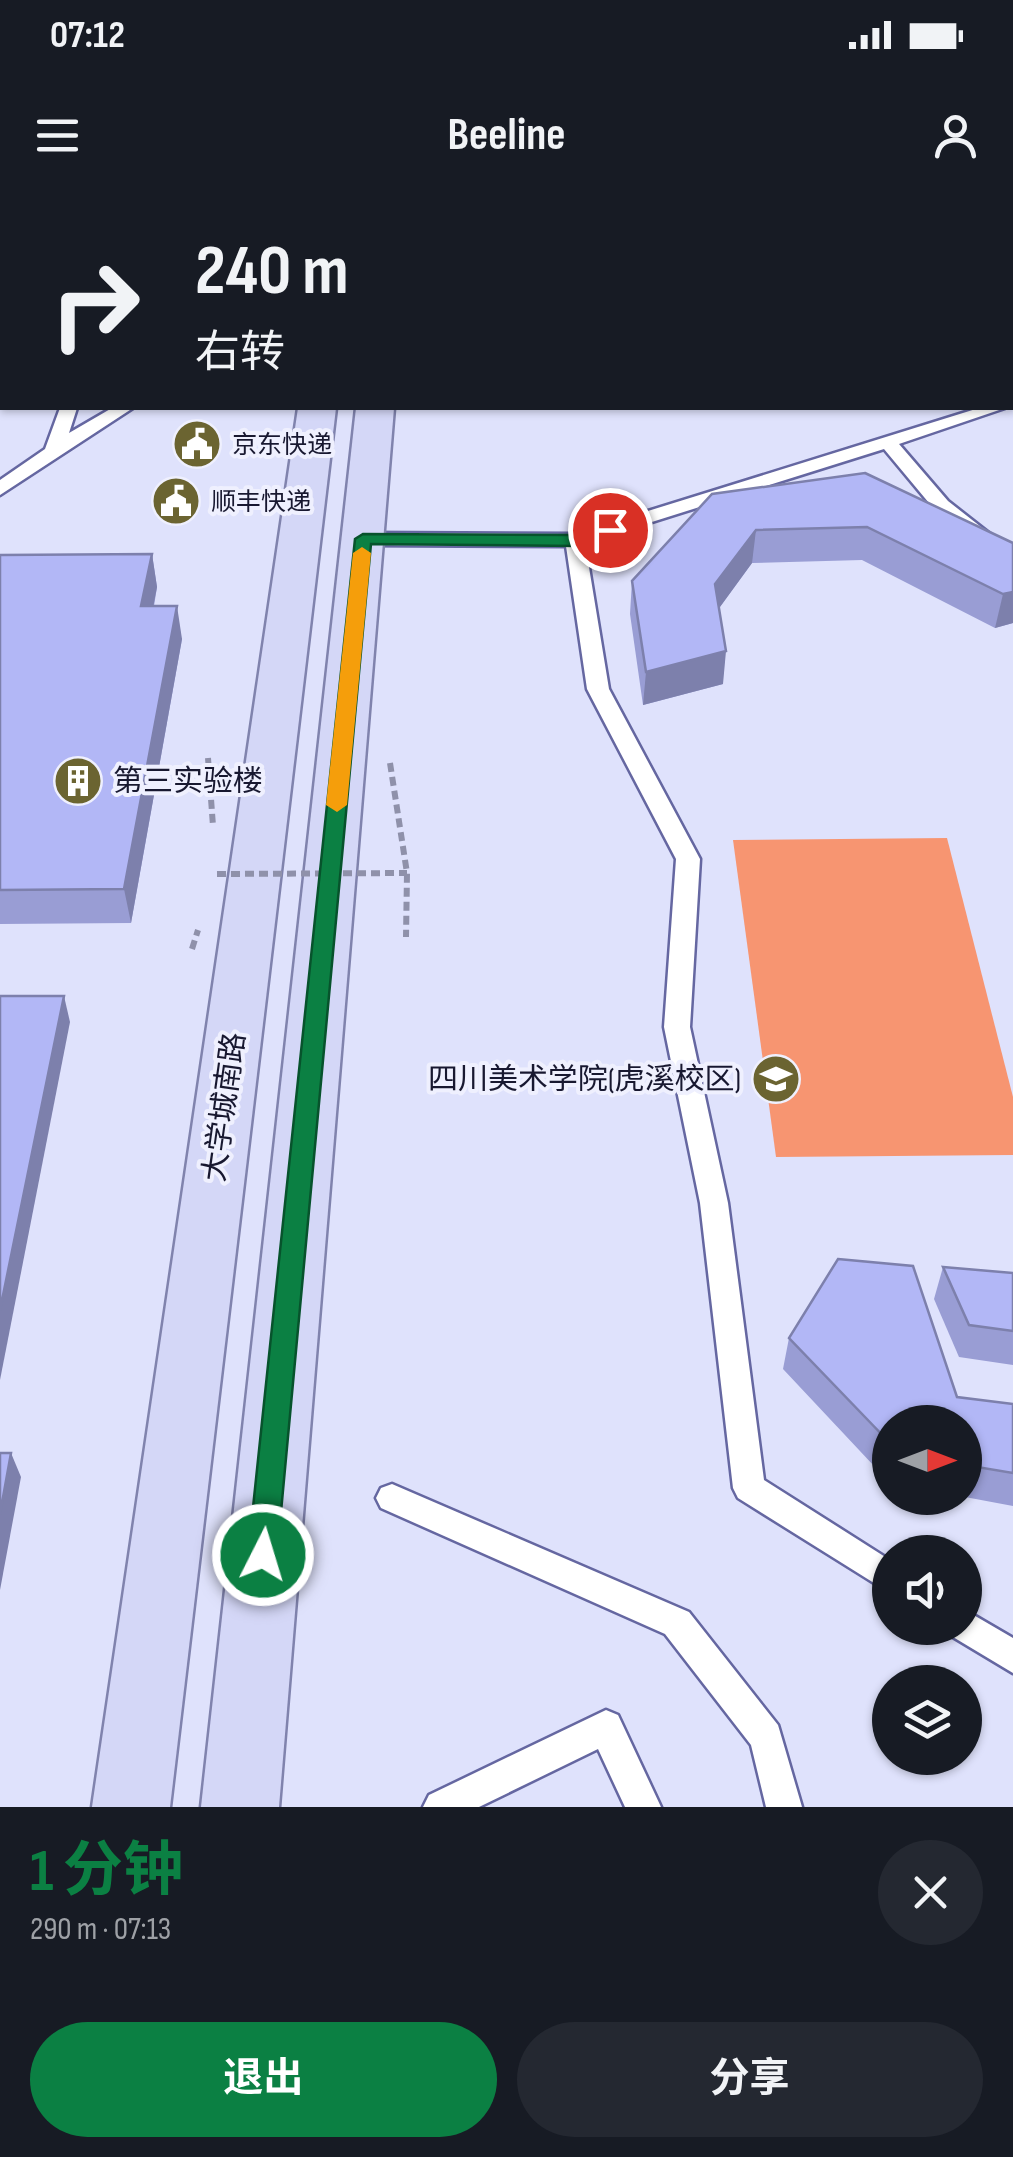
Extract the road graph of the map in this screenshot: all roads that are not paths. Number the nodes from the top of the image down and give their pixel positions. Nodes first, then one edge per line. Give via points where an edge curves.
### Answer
1 (67, 410) edge
2 (121, 410) edge
3 (318, 410) edge
4 (375, 410) edge
5 (990, 410) edge
6 (888, 442) junction
7 (53, 452) junction
8 (0, 488) edge
9 (363, 539) junction
10 (576, 540) junction
11 (1013, 561) edge
12 (392, 1498) dead end
13 (872, 1567) edge
14 (982, 1637) edge
15 (1013, 1657) edge
16 (131, 1807) edge
17 (240, 1807) edge
18 (442, 1807) edge
19 (644, 1807) edge
20 (784, 1807) edge

1 - 7 lane
2 - 7 lane
3 - 16 main road, 大学城南路
4 - 9 main road
5 - 6 lane
6 - 10 lane
6 - 11 lane via 941,504
7 - 8 lane
9 - 10 lane
9 - 17 main road
10 - 13 lane via 598,688 688,860 677,1027 714,1203 749,1488
12 - 20 lane via 677,1623 766,1737
14 - 15 lane
18 - 19 lane via 606,1727

